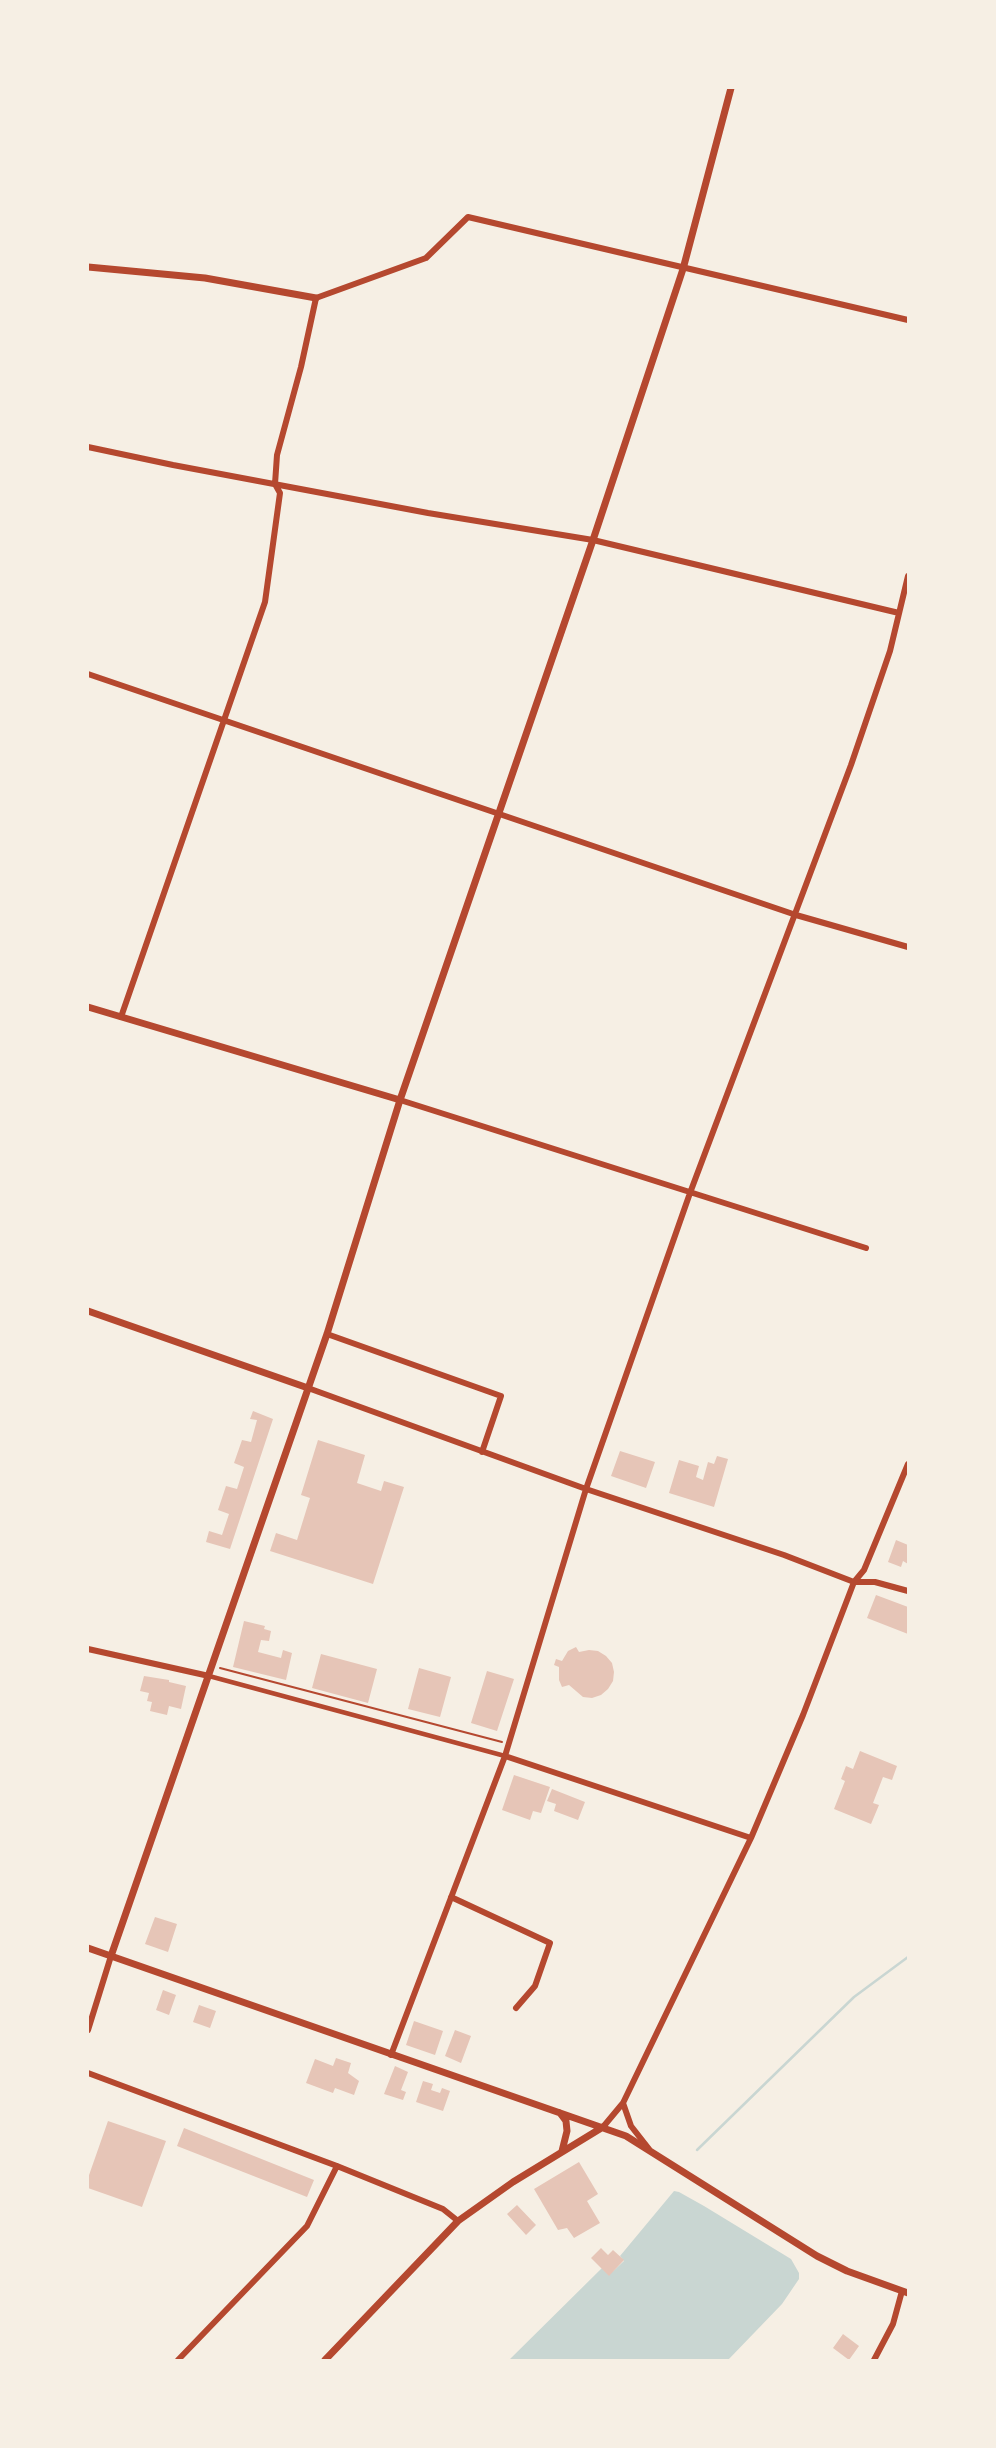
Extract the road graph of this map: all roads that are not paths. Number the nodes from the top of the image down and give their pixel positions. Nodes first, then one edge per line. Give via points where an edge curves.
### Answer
1 (732, 88) edge
2 (88, 267) edge
3 (683, 269) junction
4 (316, 298) junction
5 (908, 320) edge
6 (88, 447) edge
7 (275, 484) junction
8 (593, 540) junction
9 (908, 576) edge
10 (899, 613) junction
11 (88, 674) edge
12 (225, 721) junction
13 (499, 814) junction
14 (796, 915) junction
15 (908, 947) edge
16 (88, 1007) edge
17 (121, 1017) junction
18 (400, 1100) junction
19 (690, 1193) junction
20 (866, 1248) dead end
21 (88, 1311) edge
22 (327, 1334) junction
23 (308, 1388) junction
24 (482, 1451) junction
25 (908, 1465) edge
26 (586, 1489) junction
27 (854, 1582) junction
28 (908, 1591) edge
29 (88, 1649) edge
30 (209, 1676) junction
31 (505, 1756) junction
32 (751, 1838) junction
33 (451, 1897) junction
34 (88, 1948) edge
35 (111, 1956) junction
36 (516, 2008) dead end
37 (88, 2030) edge
38 (391, 2054) junction
39 (88, 2073) edge
40 (623, 2103) junction
41 (560, 2113) junction
42 (603, 2127) junction
43 (562, 2151) junction
44 (653, 2153) junction
45 (337, 2166) junction
46 (458, 2221) junction
47 (905, 2292) edge
48 (178, 2361) edge
49 (325, 2361) edge
50 (874, 2361) edge

1 - 3 street
2 - 4 street via 205,278
3 - 4 street via 468,217 426,258
3 - 5 street
3 - 8 street
4 - 7 street via 277,454
6 - 7 street
7 - 8 street
7 - 12 street via 280,494 265,602
8 - 10 street
8 - 13 street
9 - 10 street
10 - 14 street via 852,765
11 - 12 street
12 - 13 street
12 - 17 street
13 - 14 street
13 - 18 street
14 - 15 street
14 - 19 street
16 - 17 street
17 - 18 street
18 - 19 street
18 - 22 street
19 - 20 street
19 - 26 street
21 - 23 street
22 - 23 street
22 - 24 street via 501,1395
23 - 24 street
23 - 30 street
24 - 26 street
25 - 27 street
26 - 27 street
26 - 31 street
27 - 28 street via 875,1581
27 - 32 street
29 - 30 street
30 - 31 street
30 - 35 street
31 - 32 street
31 - 33 street
32 - 40 street
33 - 36 street via 550,1943 535,1986
33 - 38 street
34 - 35 street
35 - 37 street
35 - 38 street
38 - 41 street
39 - 45 street
40 - 42 street
40 - 44 street via 631,2126
41 - 42 street
41 - 43 street via 568,2131
42 - 43 street
42 - 44 street
43 - 46 street
44 - 47 street via 817,2256
45 - 46 street via 443,2209
45 - 48 street via 307,2226
46 - 49 street
47 - 50 street

